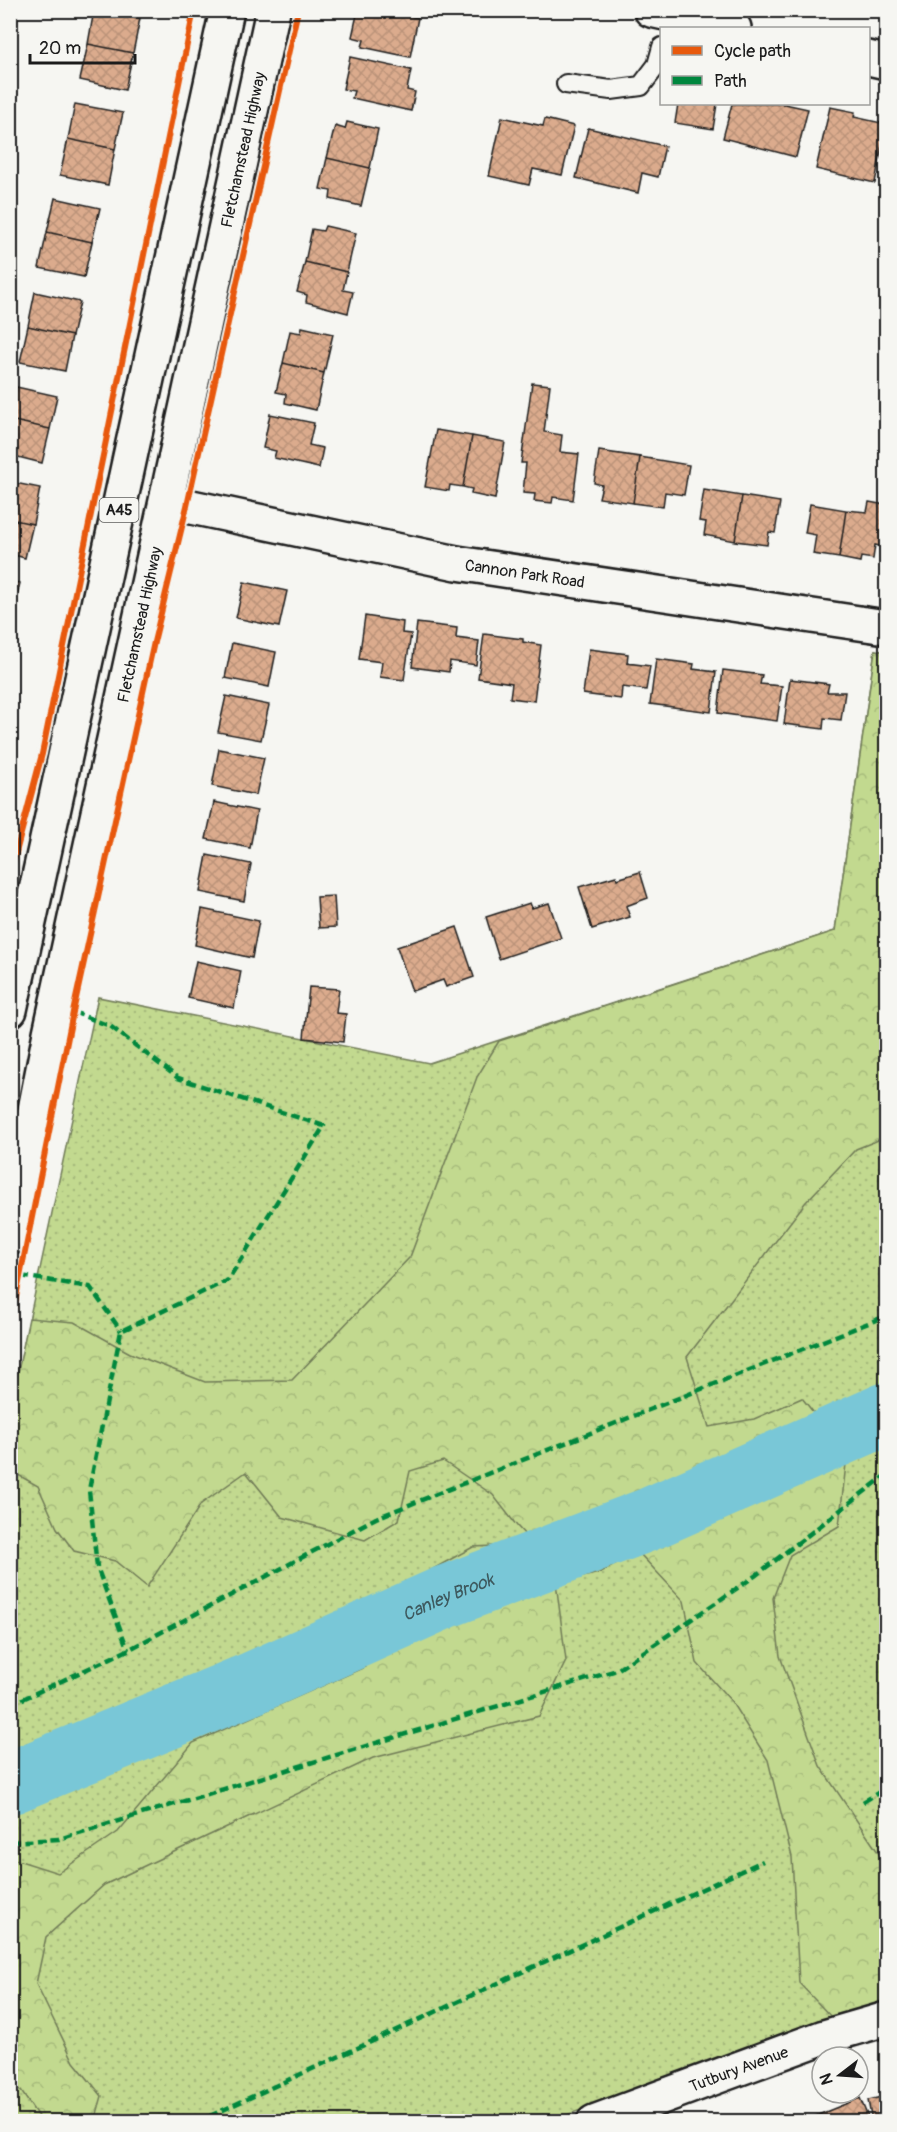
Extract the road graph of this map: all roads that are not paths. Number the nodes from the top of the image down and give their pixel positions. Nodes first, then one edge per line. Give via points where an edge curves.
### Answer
1 (227, 10) edge
2 (273, 10) edge
3 (662, 18) edge
4 (727, 27) edge
5 (660, 54) edge
6 (870, 58) edge
7 (886, 62) edge
8 (566, 84) dead end
9 (168, 502) junction
10 (886, 627) edge
11 (10, 1010) edge
12 (10, 1238) edge
13 (886, 2019) edge
14 (594, 2121) edge

1 - 11 main road, A45
2 - 9 main road, Fletchamstead Highway / A45
3 - 4 main road
5 - 8 lane via 641,86 611,90
6 - 7 main road
9 - 10 main road, Cannon Park Road via 457,564
9 - 12 main road, Fletchamstead Highway / A45 via 50,1033
13 - 14 main road, Tutbury Avenue via 824,2037

